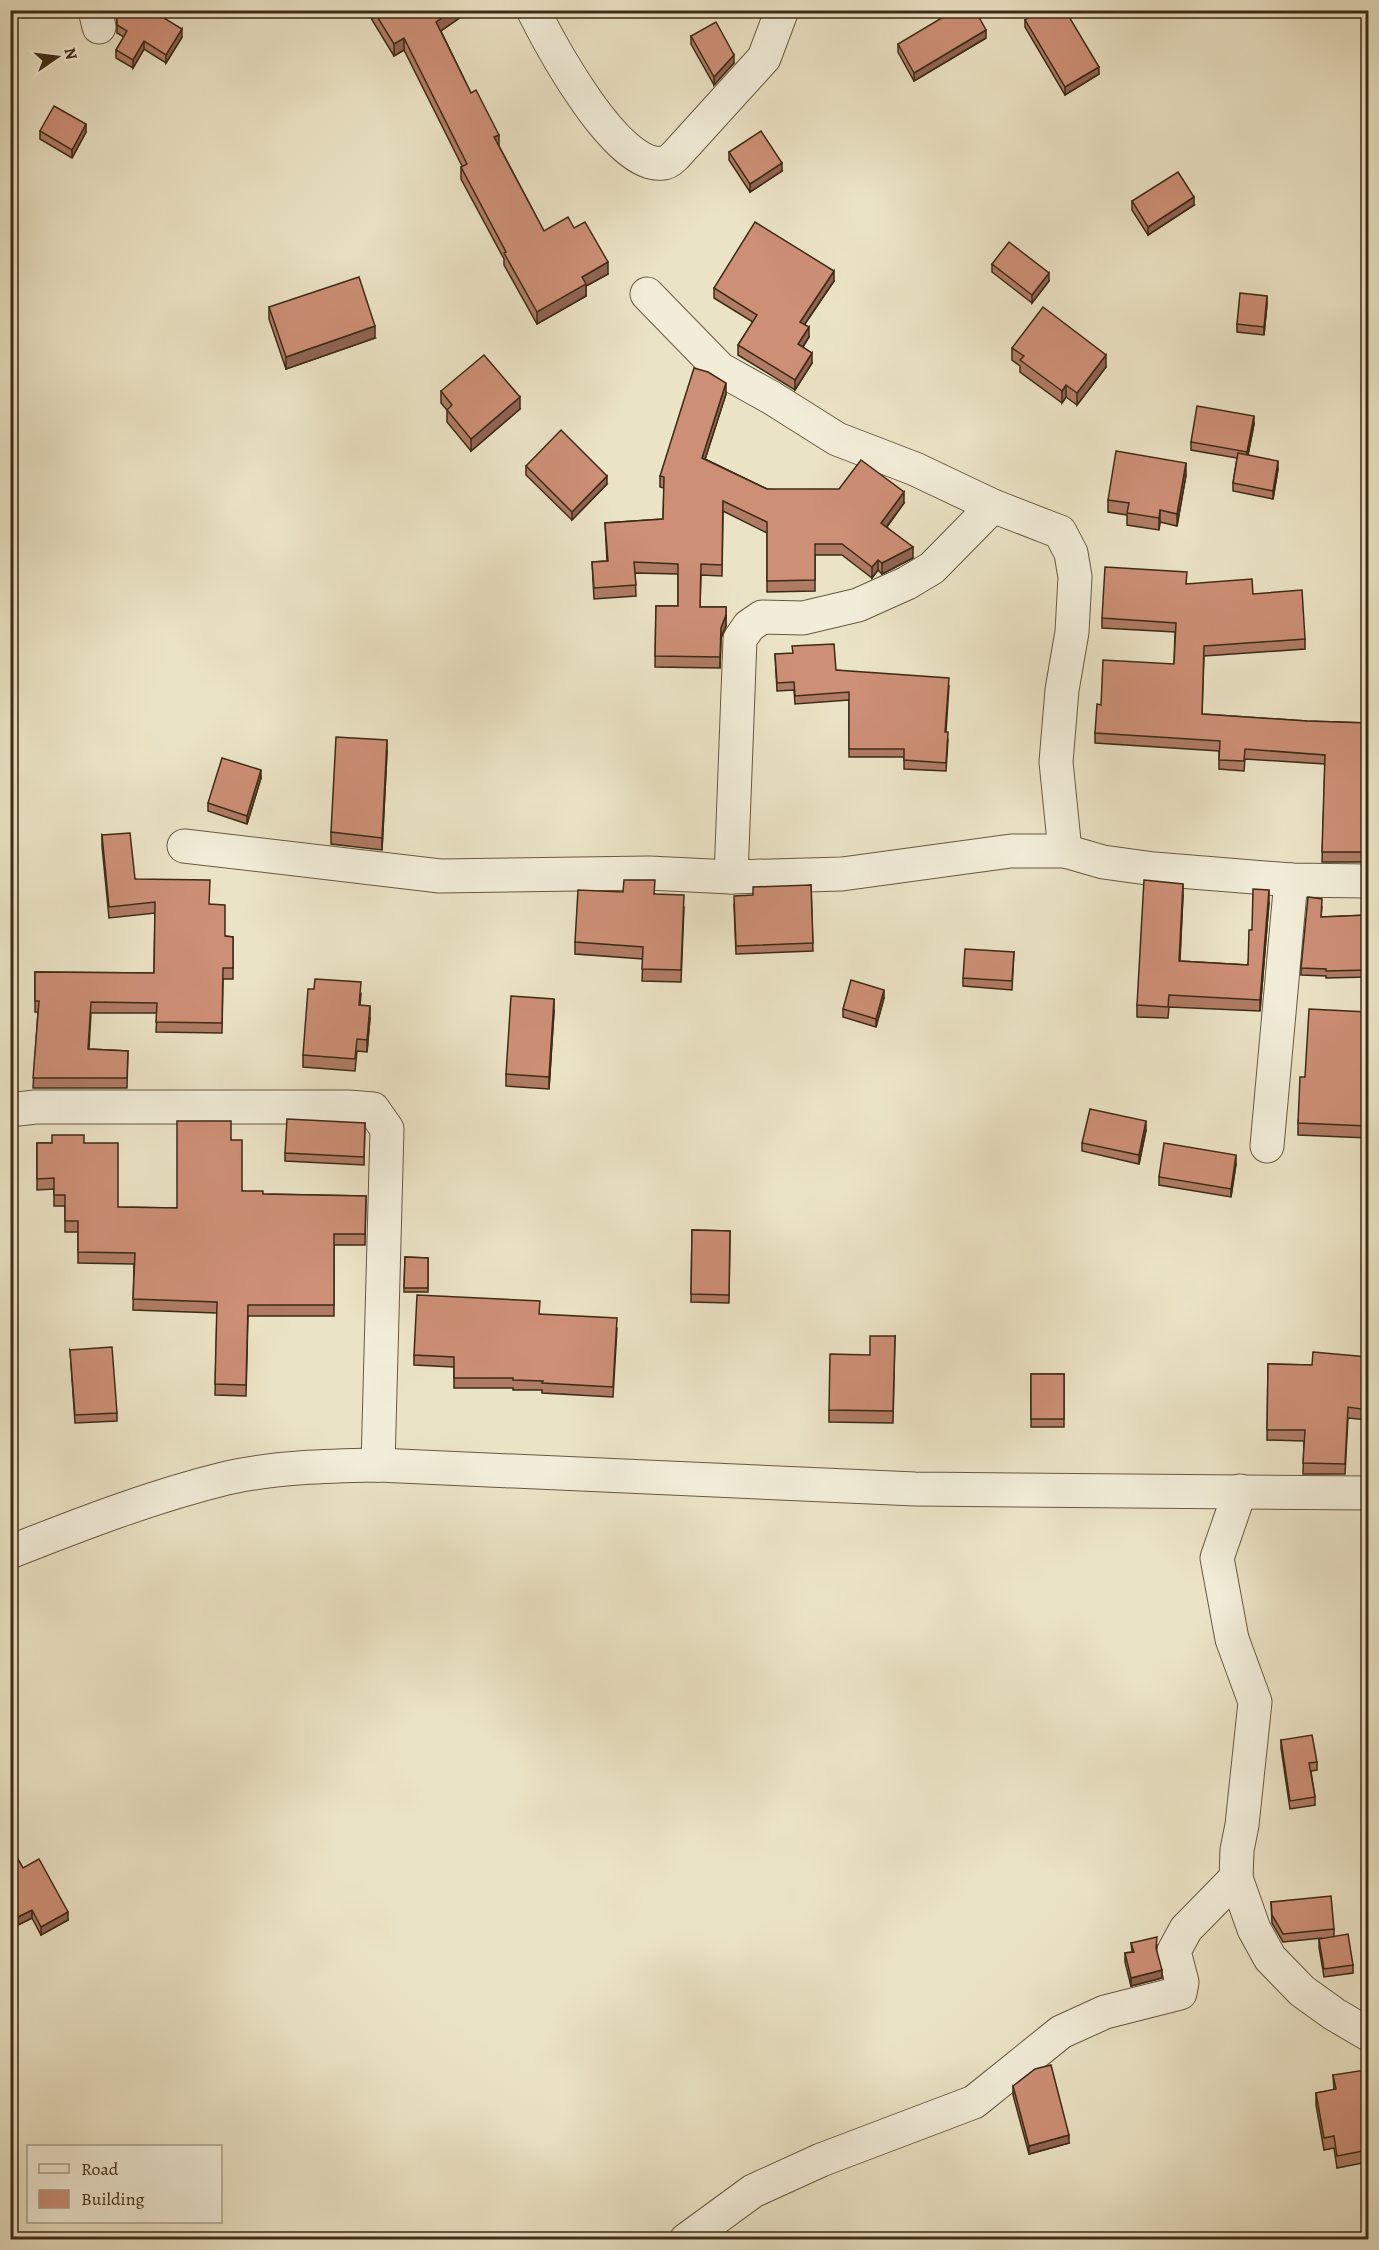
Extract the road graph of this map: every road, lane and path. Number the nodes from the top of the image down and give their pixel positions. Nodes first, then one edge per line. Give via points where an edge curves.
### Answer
1 (533, 10) edge
2 (782, 10) edge
3 (647, 294) dead end
4 (993, 506) junction
5 (184, 846) dead end
6 (1065, 851) junction
7 (731, 878) junction
8 (1291, 879) junction
9 (1368, 881) edge
10 (10, 1110) edge
11 (1267, 1146) dead end
12 (378, 1465) junction
13 (1240, 1491) junction
14 (1368, 1493) edge
15 (10, 1552) edge
16 (1236, 1878) junction
17 (1368, 2034) edge
18 (686, 2240) edge

1 - 2 street via 552,48 609,132 630,152 648,162 665,163 764,58
3 - 4 street via 720,369 837,439 915,469
4 - 6 street via 1060,531 1071,553 1075,577 1072,632 1056,762
4 - 7 street via 932,568 907,583 858,605 803,618 762,617 749,626 740,639
5 - 7 street via 440,876 649,873
6 - 7 street via 1011,851 842,874
6 - 8 street via 1103,862 1154,869
8 - 9 street
8 - 11 street
10 - 12 street via 373,1109 387,1129
12 - 13 street via 915,1489
12 - 15 street via 305,1467 229,1478 145,1502
13 - 14 street
13 - 16 street via 1217,1558 1232,1639 1255,1702 1236,1850
16 - 17 street via 1254,1929 1270,1958 1302,1991
16 - 18 street via 1186,1929 1174,1951 1182,1982 1180,1993 1105,2012 1061,2032 974,2102 821,2160 753,2191

